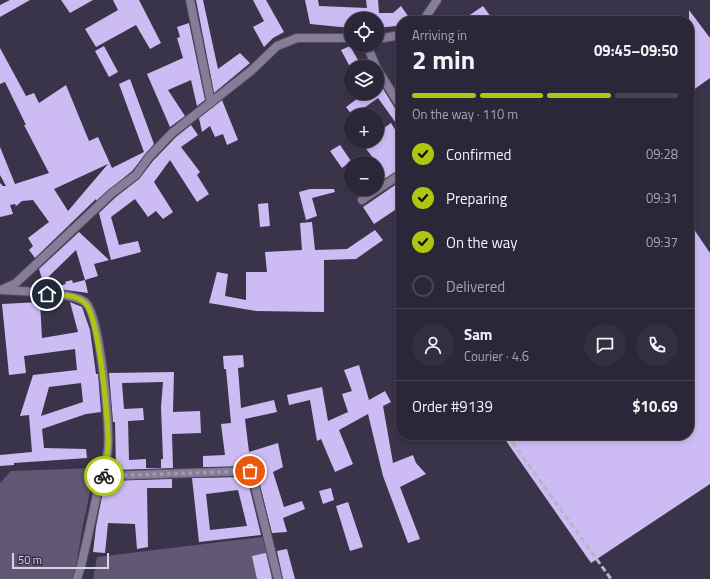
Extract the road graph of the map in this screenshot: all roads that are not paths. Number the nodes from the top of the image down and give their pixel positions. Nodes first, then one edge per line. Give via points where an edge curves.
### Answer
1 (190, 0) edge
2 (437, 0) edge
3 (427, 16) edge
4 (396, 36) edge
5 (344, 38) edge
6 (384, 38) edge
7 (384, 80) edge
8 (396, 99) edge
9 (211, 103) junction
10 (396, 177) edge
11 (362, 200) dead end
12 (1, 290) edge
13 (101, 476) junction
14 (77, 579) edge
15 (278, 579) edge

1 - 9 street
2 - 3 street
4 - 6 street
5 - 9 street via 297,38 277,46
7 - 8 street
9 - 12 street via 172,133 136,175 112,193 16,283
10 - 11 street
12 - 13 street via 63,295 79,299 90,309 96,332 105,398 108,447
13 - 14 street
13 - 15 street via 250,471

